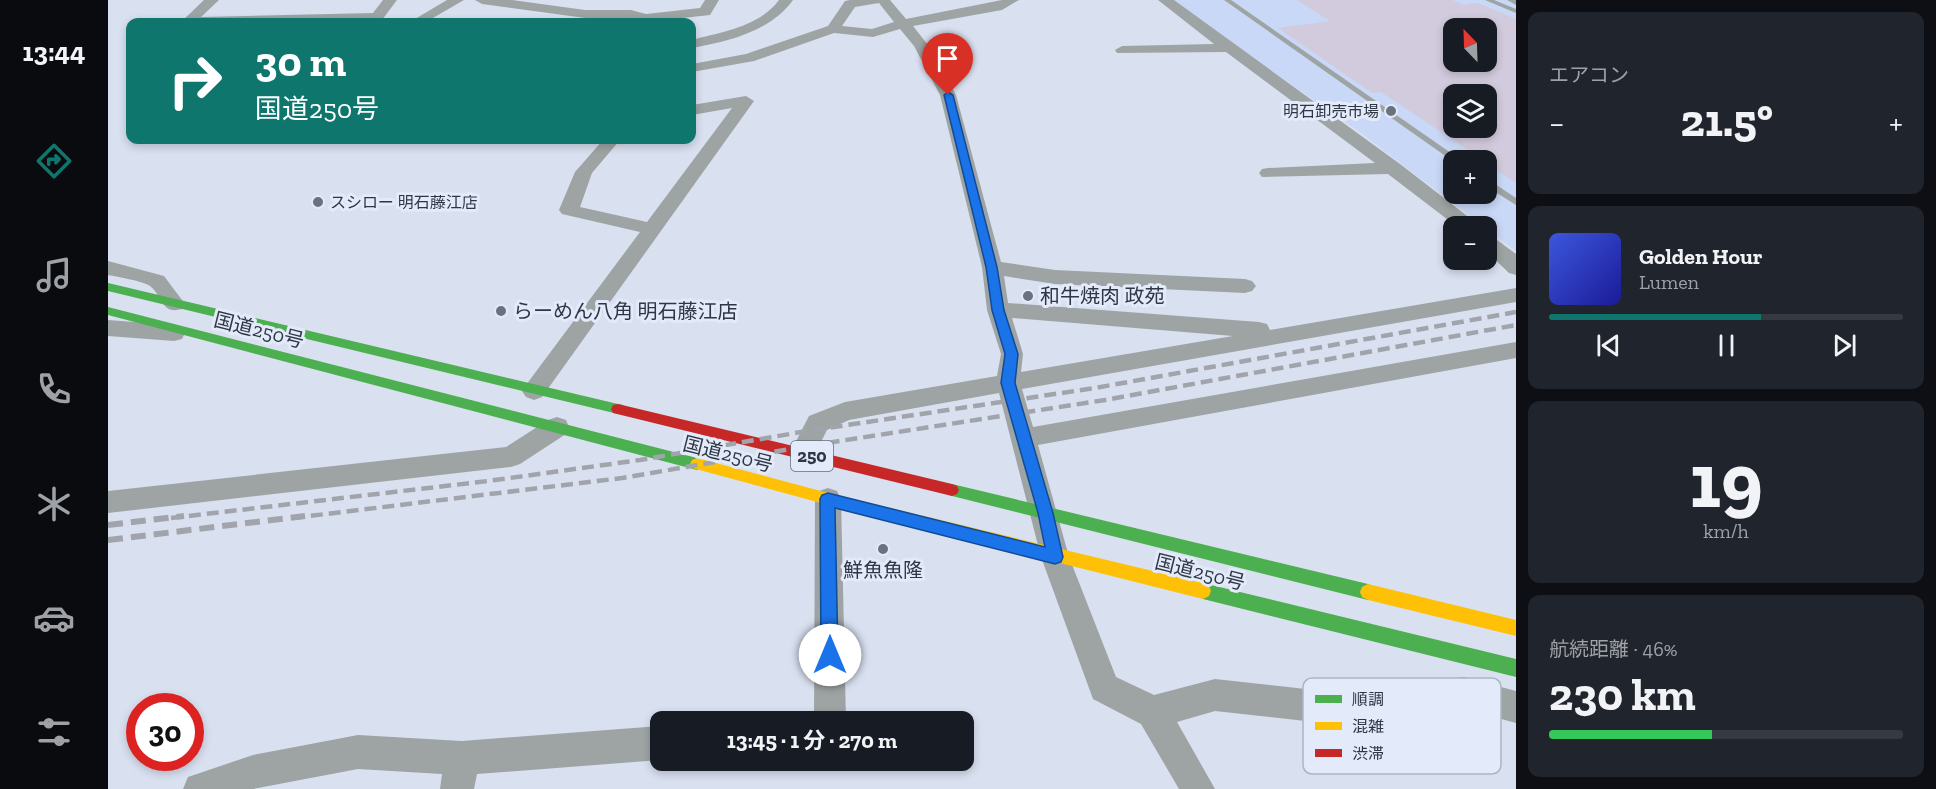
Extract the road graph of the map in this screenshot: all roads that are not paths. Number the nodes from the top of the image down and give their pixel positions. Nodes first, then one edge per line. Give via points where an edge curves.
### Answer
1 (212, 0) edge
2 (390, 0) edge
3 (457, 0) edge
4 (482, 0) edge
5 (626, 0) edge
6 (712, 0) edge
7 (786, 0) edge
8 (876, 0) edge
9 (883, 0) edge
10 (1012, 0) edge
11 (1165, 0) edge
12 (1227, 0) edge
13 (1488, 0) edge
14 (518, 2) edge
15 (537, 9) junction
16 (1516, 11) edge
17 (614, 14) junction
18 (193, 18) edge
19 (339, 18) edge
20 (424, 18) edge
21 (525, 18) edge
22 (902, 24) junction
23 (832, 29) junction
24 (696, 43) edge
25 (1227, 48) junction
26 (1122, 50) dead end
27 (696, 67) edge
28 (696, 109) edge
29 (608, 144) edge
30 (1443, 150) edge
31 (1394, 168) junction
32 (1268, 173) dead end
33 (1497, 189) edge
34 (1516, 202) edge
35 (1455, 216) edge
36 (653, 229) junction
37 (1497, 249) edge
38 (1514, 261) edge
39 (992, 267) junction
40 (108, 268) edge
41 (1245, 286) dead end
42 (108, 287) edge
43 (1516, 295) edge
44 (174, 304) junction
45 (998, 310) junction
46 (108, 311) edge
47 (108, 327) edge
48 (1296, 333) junction
49 (203, 335) junction
50 (1516, 350) edge
51 (1008, 383) junction
52 (534, 391) junction
53 (557, 427) junction
54 (1024, 438) junction
55 (803, 453) junction
56 (828, 499) junction
57 (108, 502) edge
58 (1045, 513) junction
59 (1055, 557) junction
60 (1516, 628) edge
61 (1516, 668) edge
62 (1501, 703) edge
63 (1303, 705) edge
64 (1516, 707) edge
65 (830, 711) edge
66 (1153, 712) junction
67 (650, 745) edge
68 (460, 774) edge
69 (200, 789) edge
70 (1198, 789) edge

1 - 18 street
2 - 19 street via 376,17
3 - 20 street
4 - 14 street
5 - 17 street
6 - 17 street via 705,12 646,18
7 - 24 street via 752,27
8 - 23 street via 850,4
9 - 22 street
10 - 22 street via 1002,6
11 - 25 street
12 - 30 lane
13 - 16 lane
14 - 15 street
15 - 17 street
15 - 21 street
22 - 23 street via 873,33
22 - 39 street via 921,45 948,95
23 - 27 street via 749,58
25 - 26 street
25 - 31 street
28 - 36 street via 746,101
29 - 36 street via 584,172 569,210
31 - 32 street
31 - 35 street
33 - 34 lane
36 - 52 street
37 - 38 street
39 - 41 street via 1055,277
39 - 45 street
40 - 44 street via 158,281
42 - 44 highway, 国道250号 / 250
43 - 48 street
44 - 52 highway, 国道250号 / 250
45 - 48 street
45 - 51 street via 1012,354
46 - 49 highway, 国道250号 / 250
47 - 49 street
48 - 51 street
49 - 53 highway, 国道250号 / 250
50 - 54 street
51 - 54 street
51 - 55 street via 845,411 818,423
52 - 55 highway, 国道250号 / 250
53 - 56 highway, 国道250号 / 250
53 - 57 street via 511,457
54 - 58 street
55 - 58 highway, 国道250号 / 250
56 - 59 highway, 国道250号 / 250
56 - 65 street
58 - 59 street
58 - 60 highway, 国道250号 / 250
59 - 61 highway, 国道250号 / 250
59 - 66 street via 1104,688
62 - 64 street
63 - 66 street via 1215,695
66 - 70 street
67 - 68 street
68 - 69 street via 358,752 253,772

